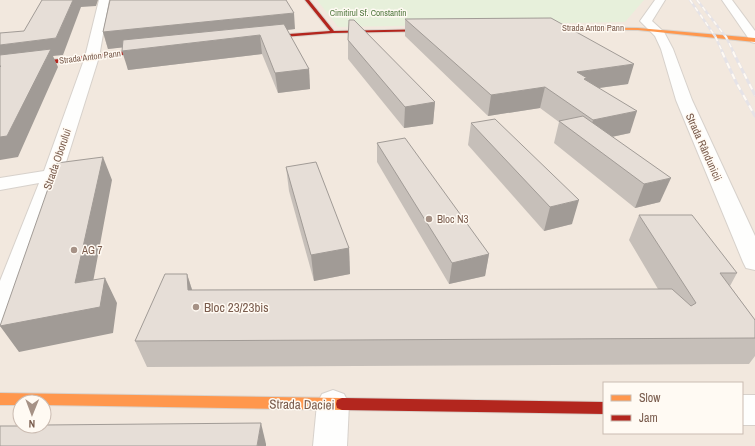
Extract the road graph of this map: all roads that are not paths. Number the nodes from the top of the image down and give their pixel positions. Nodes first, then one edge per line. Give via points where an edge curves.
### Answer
1 (104, 0) edge
2 (308, 0) edge
3 (660, 0) edge
4 (727, 0) edge
5 (528, 28) edge
6 (442, 30) edge
7 (656, 30) junction
8 (333, 32) junction
9 (254, 38) edge
10 (755, 39) edge
11 (162, 49) edge
12 (92, 57) junction
13 (0, 68) edge
14 (52, 176) junction
15 (0, 184) edge
16 (755, 262) edge
17 (0, 315) edge
18 (0, 399) edge
19 (333, 404) junction
20 (603, 408) edge
21 (743, 410) edge
22 (755, 410) edge
23 (330, 446) edge

1 - 12 street, Strada Oborului
2 - 8 street
3 - 7 street, Strada Rândunicii via 646,21
4 - 10 street
5 - 7 street, Strada Anton Pann
6 - 8 street
7 - 10 street, Strada Anton Pann
7 - 16 street, Strada Rândunicii via 667,49 684,100
8 - 9 street
11 - 12 street, Strada Anton Pann
12 - 13 street, Strada Anton Pann
12 - 14 street, Strada Oborului
14 - 15 street
14 - 17 street, Strada Oborului
18 - 19 street, Strada Daciei
19 - 20 street, Strada Daciei
19 - 23 street
21 - 22 street

